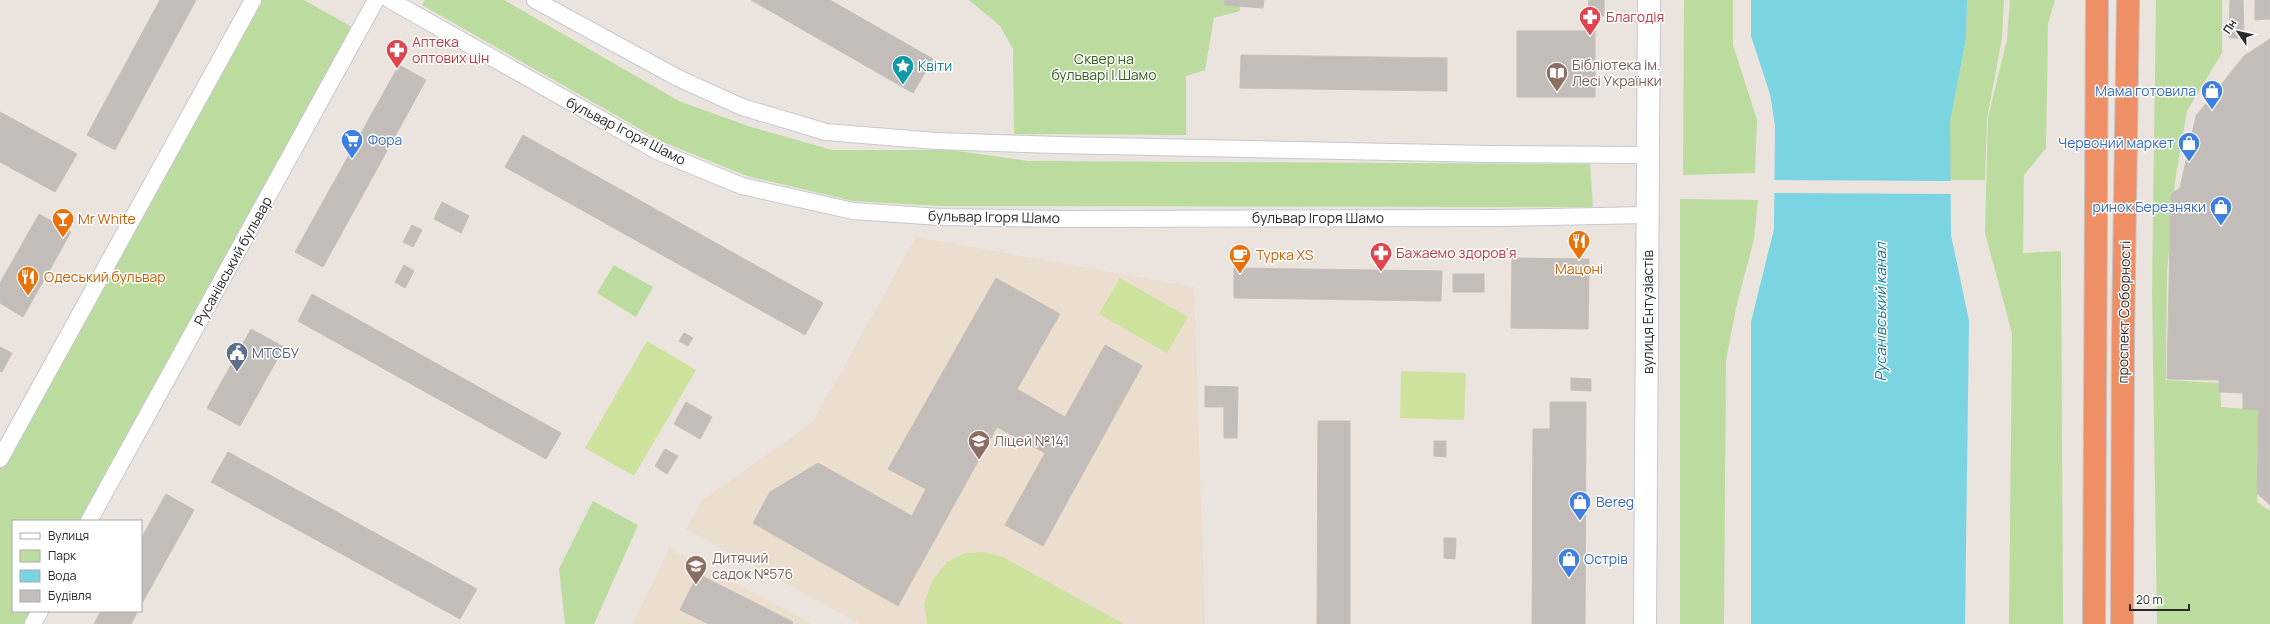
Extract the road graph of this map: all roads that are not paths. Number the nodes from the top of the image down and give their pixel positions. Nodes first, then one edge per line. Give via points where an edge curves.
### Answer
1 (253, 0) edge
2 (376, 0) edge
3 (390, 0) edge
4 (535, 0) edge
5 (1649, 0) edge
6 (2097, 0) edge
7 (2128, 0) edge
8 (1648, 155) junction
9 (1648, 215) junction
10 (0, 459) edge
11 (90, 520) edge
12 (39, 612) edge
13 (33, 624) edge
14 (1645, 624) edge
15 (2094, 624) edge
16 (2122, 624) edge

1 - 10 street
2 - 11 street, Русанівський бульвар
3 - 9 street, бульвар Ігоря Шамо via 659,152 742,186 853,211 940,217 1063,219
4 - 8 street via 678,78 742,107 826,132 936,141 1058,145
5 - 8 street, вулиця Ентузіастів
6 - 15 highway, проспект Соборності
7 - 16 highway, проспект Соборності
8 - 9 street, вулиця Ентузіастів
9 - 14 street, вулиця Ентузіастів
12 - 13 street

